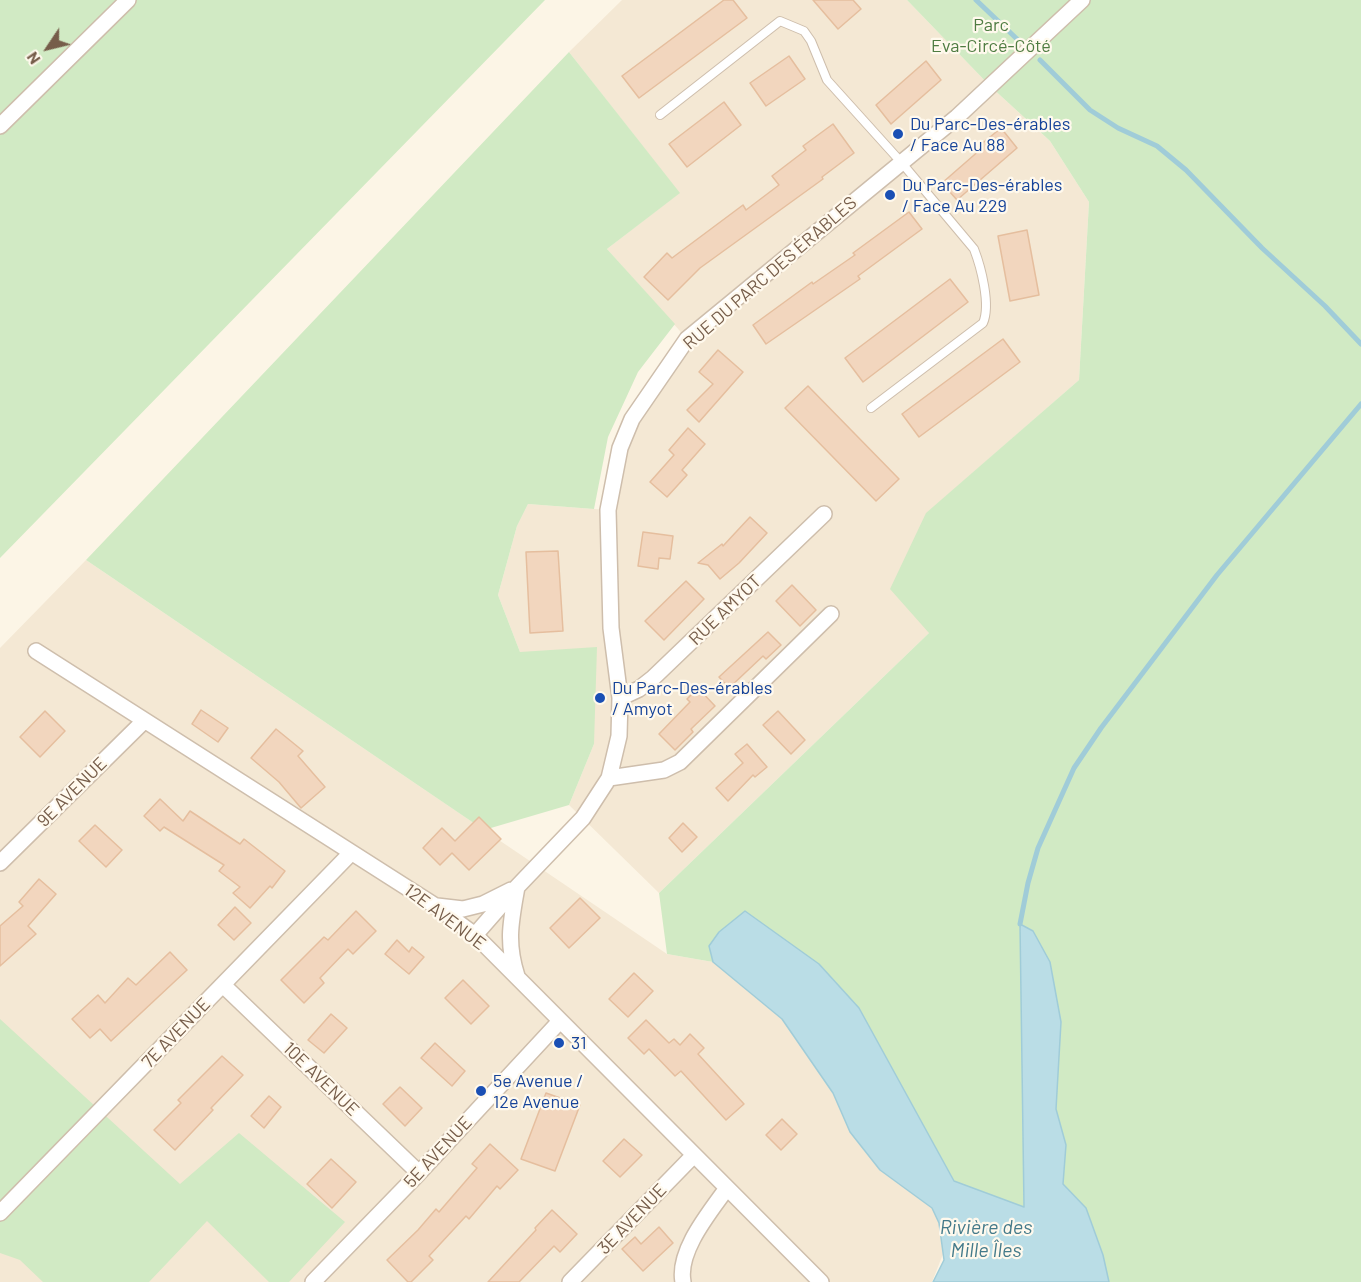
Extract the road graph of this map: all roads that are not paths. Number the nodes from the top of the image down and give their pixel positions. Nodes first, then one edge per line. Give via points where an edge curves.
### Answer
1 (128, 0) edge
2 (1082, 0) edge
3 (660, 115) dead end
4 (0, 126) edge
5 (901, 162) junction
6 (871, 408) dead end
7 (824, 514) dead end
8 (831, 614) dead end
9 (36, 651) dead end
10 (620, 698) junction
11 (144, 721) junction
12 (609, 778) junction
13 (351, 853) junction
14 (0, 863) edge
15 (517, 887) junction
16 (434, 905) junction
17 (475, 936) junction
18 (518, 979) junction
19 (223, 985) junction
20 (560, 1021) junction
21 (694, 1155) junction
22 (419, 1173) junction
23 (727, 1188) junction
24 (0, 1213) edge
25 (313, 1282) edge
26 (570, 1282) edge
27 (683, 1282) edge
28 (820, 1282) edge

1 - 4 street
2 - 5 street, RUE DU PARC DES ÉRABLES via 957,117
3 - 5 lane via 780,21 804,31 827,80
5 - 6 lane via 974,249 987,315 983,323
5 - 10 street, RUE DU PARC DES ÉRABLES via 687,339 632,419 620,448 608,510 611,628
7 - 10 street, RUE AMYOT via 653,678
8 - 12 street via 680,762 664,770
9 - 11 street, 12E AVENUE
10 - 12 street, RUE DU PARC DES ÉRABLES via 619,736
11 - 13 street, 12E AVENUE
11 - 14 street, 9E AVENUE
12 - 15 street, RUE DU PARC DES ÉRABLES via 583,818
13 - 16 street, 12E AVENUE
13 - 19 street, 7E AVENUE
15 - 16 street via 463,909
15 - 17 street, RUE DU PARC DES ÉRABLES
15 - 18 street via 509,934
16 - 17 street, 12E AVENUE
17 - 18 street, 12E AVENUE
18 - 20 street, 12E AVENUE
19 - 22 street, 10E AVENUE
19 - 24 street, 7E AVENUE
20 - 21 street, 12E AVENUE
20 - 22 street, 5E AVENUE
21 - 23 street, 12E AVENUE
21 - 26 street, 3E AVENUE
22 - 25 street, 5E AVENUE
23 - 27 street via 696,1232 681,1272
23 - 28 street, 12E AVENUE

